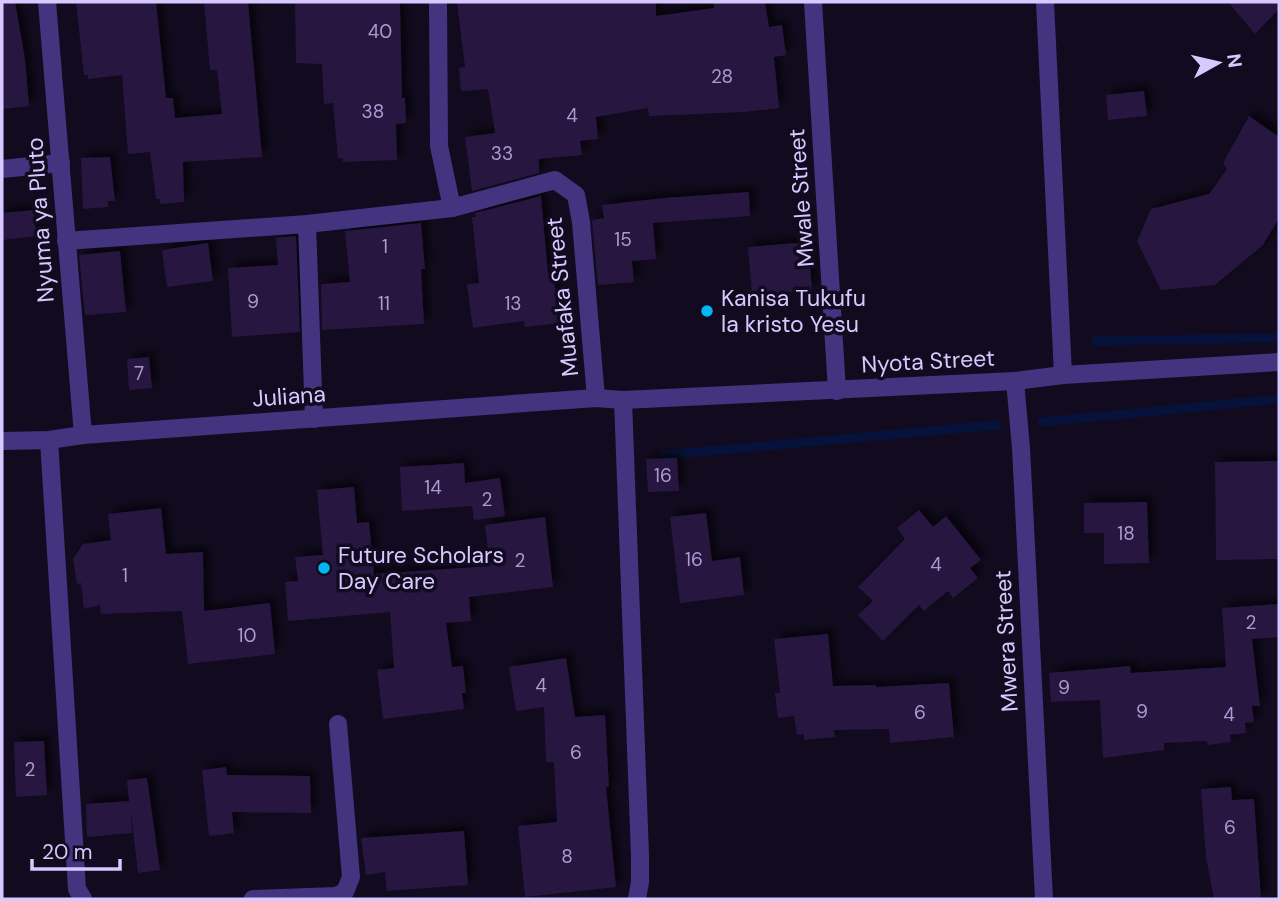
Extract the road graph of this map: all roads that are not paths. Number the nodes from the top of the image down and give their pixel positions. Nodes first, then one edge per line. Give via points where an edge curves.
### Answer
1 (47, 2) edge
2 (438, 2) edge
3 (813, 2) edge
4 (1045, 2) edge
5 (61, 163) junction
6 (2, 169) edge
7 (452, 208) junction
8 (307, 224) junction
9 (66, 241) junction
10 (1279, 362) edge
11 (1063, 375) junction
12 (1015, 381) junction
13 (837, 391) junction
14 (588, 399) junction
15 (623, 400) junction
16 (314, 419) junction
17 (83, 435) junction
18 (49, 440) junction
19 (2, 442) edge
20 (338, 724) dead end
21 (83, 899) edge
22 (253, 899) edge
23 (637, 899) edge
24 (1044, 899) edge

1 - 5 street, Nyuma ya Pluto
2 - 7 street via 439,146
3 - 13 street, Mwale Street
4 - 11 street
5 - 6 street
5 - 9 street, Nyuma ya Pluto
7 - 8 street
7 - 14 street, Muafaka Street via 555,180 576,195
8 - 9 street
8 - 16 street
9 - 17 street, Nyuma ya Pluto
10 - 11 street, Nyota Street
11 - 12 street, Nyota Street
12 - 13 street, Nyota Street
12 - 24 street, Mwera Street
13 - 15 street, Nyota Street
14 - 15 street, Nyota Street
14 - 16 street, Juliana
15 - 23 street via 640,855
16 - 17 street, Juliana
17 - 18 street, Juliana
18 - 19 street, Juliana
18 - 21 street via 77,889
20 - 22 street via 351,877 345,892

